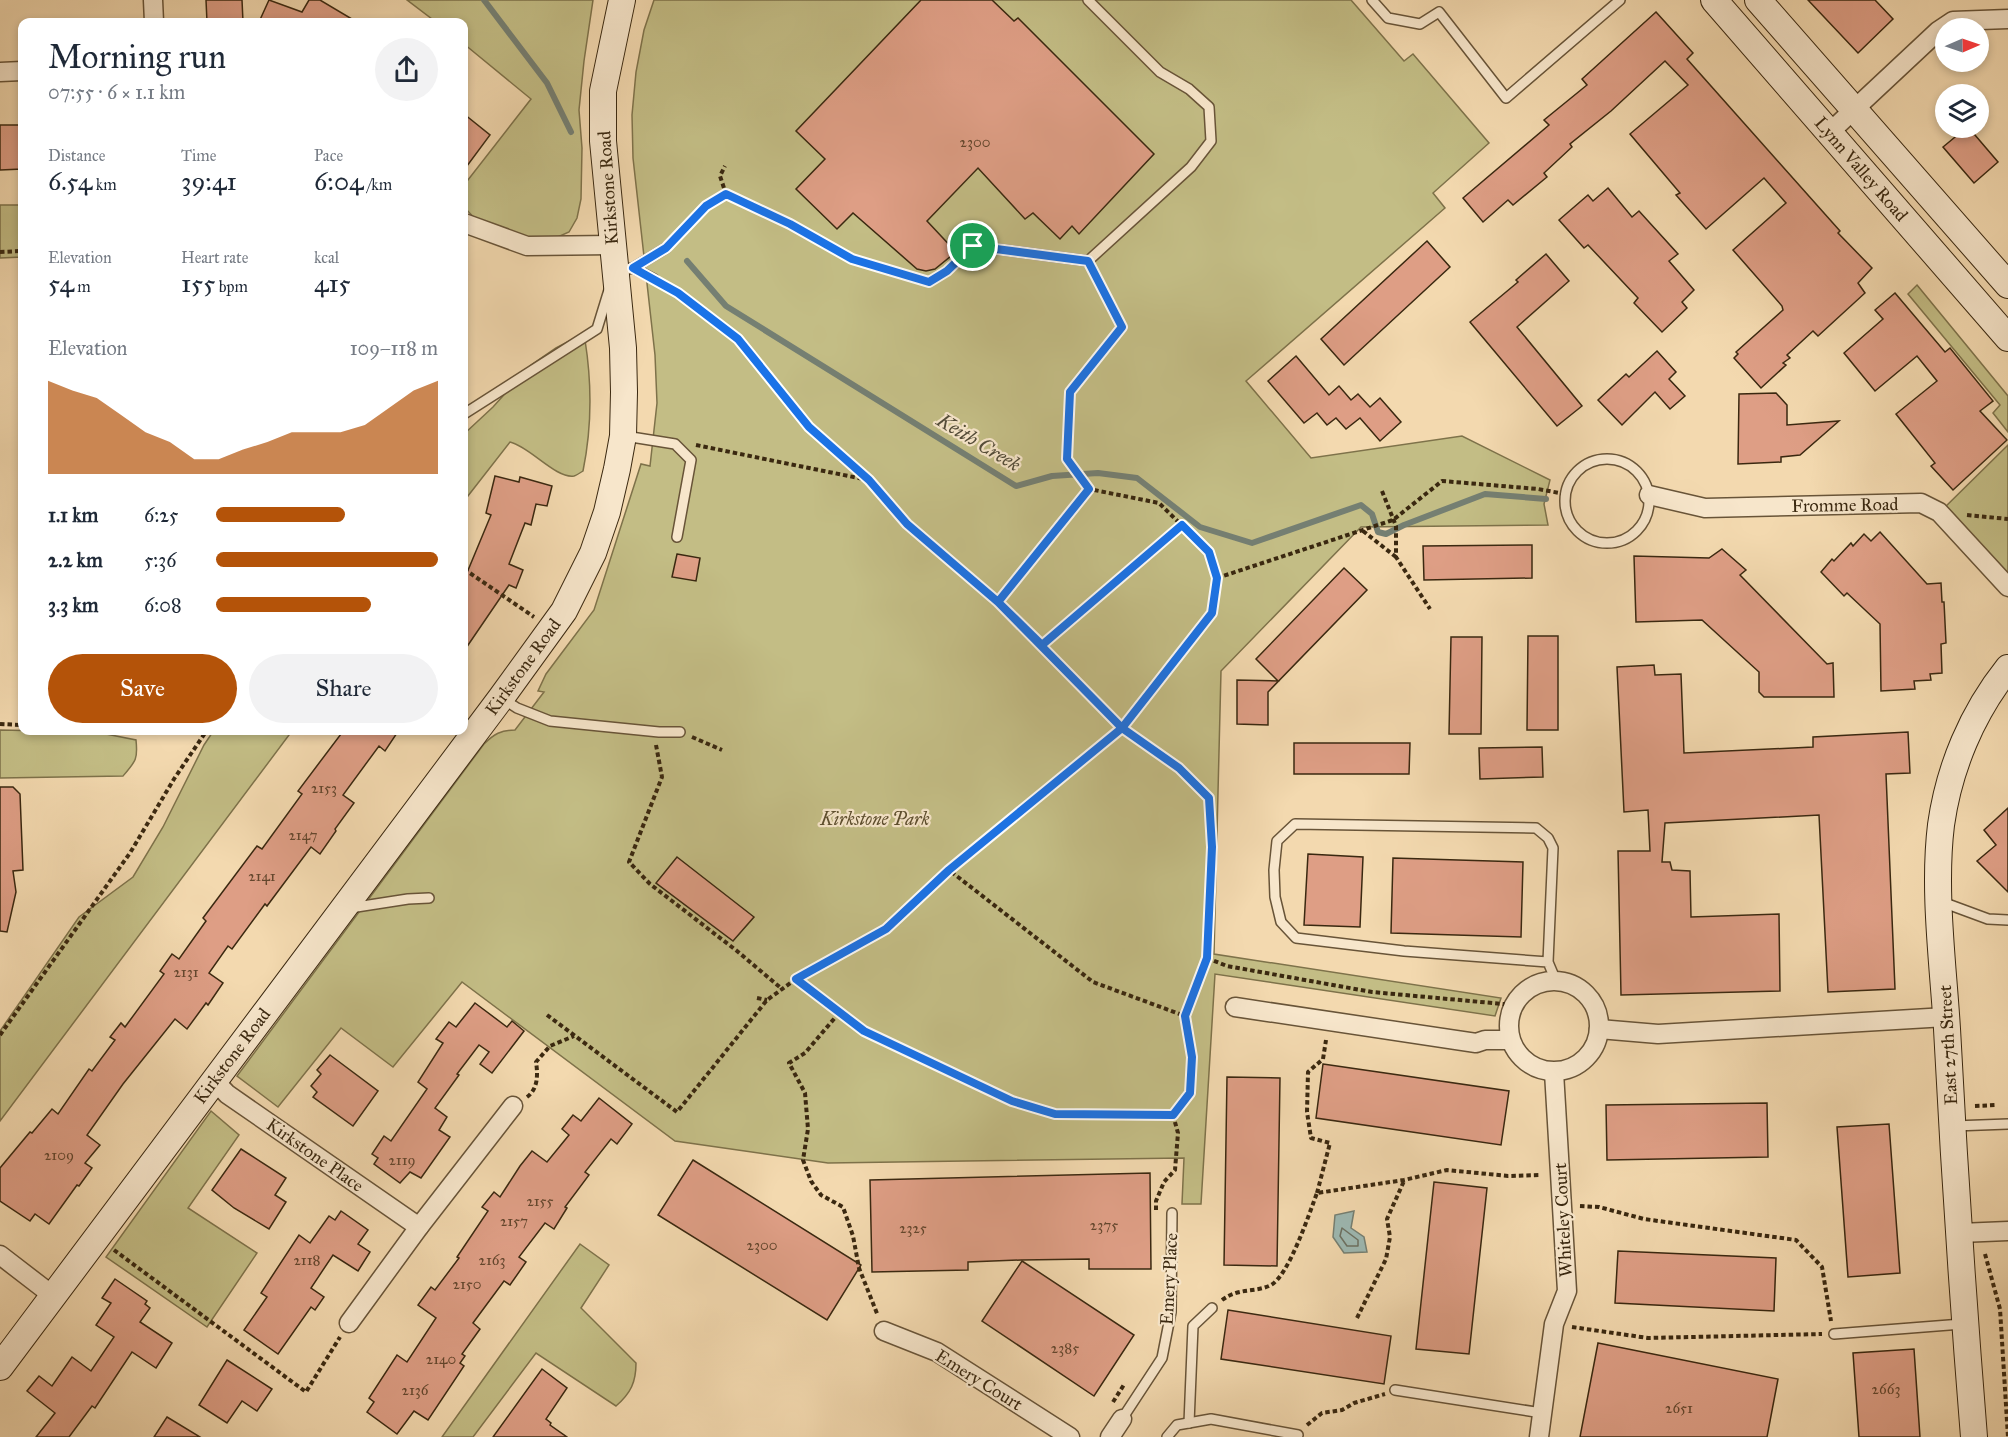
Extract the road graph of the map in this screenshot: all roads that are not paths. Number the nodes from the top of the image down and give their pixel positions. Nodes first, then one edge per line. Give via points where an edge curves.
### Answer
1 (153, 0) edge
2 (622, 0) edge
3 (1088, 0) edge
4 (1372, 0) edge
5 (1620, 0) edge
6 (1714, 0) edge
7 (1758, 0) edge
8 (154, 18) edge
9 (2008, 19) edge
10 (18, 71) edge
11 (0, 72) edge
12 (1854, 109) junction
13 (1830, 132) junction
14 (468, 224) edge
15 (612, 245) junction
16 (973, 246) road end
17 (666, 248) road end
18 (624, 270) junction
19 (654, 279) road end
20 (2008, 285) edge
21 (2008, 338) edge
22 (468, 411) edge
23 (622, 436) junction
24 (1649, 495) junction
25 (677, 537) dead end
26 (2008, 587) edge
27 (2005, 676) edge
28 (501, 698) junction
29 (680, 732) road end
30 (429, 898) dead end
31 (1939, 902) junction
32 (342, 910) junction
33 (2008, 920) edge
34 (1548, 962) junction
35 (1556, 981) junction
36 (1235, 1007) dead end
37 (1946, 1017) junction
38 (1599, 1029) junction
39 (1510, 1040) junction
40 (1554, 1072) junction
41 (214, 1080) junction
42 (513, 1106) road end
43 (2008, 1124) edge
44 (1952, 1126) junction
45 (1172, 1213) dead end
46 (419, 1227) junction
47 (2008, 1232) edge
48 (1960, 1233) junction
49 (0, 1256) edge
50 (52, 1295) junction
51 (1212, 1308) road end
52 (349, 1323) road end
53 (1965, 1323) junction
54 (884, 1331) road end
55 (1834, 1334) road end
56 (0, 1366) edge
57 (1395, 1389) road end
58 (1116, 1413) joint
59 (1542, 1413) junction
60 (1189, 1423) junction
61 (1298, 1435) road end
62 (1070, 1437) edge
63 (1110, 1437) edge
64 (1167, 1437) edge
65 (1539, 1437) edge
66 (1974, 1437) edge

1 - 8 street
2 - 15 street, Kirkstone Road via 603,91
3 - 16 lane via 1160,72 1189,89 1209,107 1211,141 1191,167 1088,261
4 - 5 lane via 1388,18 1420,24 1439,12 1506,98
6 - 13 street, Lynn Valley Road
7 - 12 street, Lynn Valley Road
9 - 12 street via 1953,21
10 - 11 street
12 - 13 street
12 - 20 street, Lynn Valley Road
13 - 21 street, Lynn Valley Road
14 - 15 street via 527,246
15 - 18 street, Kirkstone Road
17 - 18 lane
18 - 19 lane
18 - 22 lane via 597,329
18 - 23 street, Kirkstone Road
23 - 25 lane via 675,444 691,460
23 - 28 street, Kirkstone Road via 618,469 593,553 564,611
24 - 24 lane via 1647,517 1634,535 1614,544 1583,537 1571,525 1565,510 1565,494 1580,468 1593,461 1622,461 1644,480
24 - 26 street, Fromme Road via 1705,508 1921,503 1940,512
27 - 31 street, East 27th Street via 1991,689 1956,764 1939,844
28 - 29 lane via 550,721
28 - 32 street, Kirkstone Road
30 - 32 lane
31 - 33 lane via 1988,919
31 - 37 street, East 27th Street
32 - 41 street, Kirkstone Road
34 - 34 lane via 1296,938 1281,922 1275,897 1278,841 1295,824 1536,828 1553,848
34 - 35 lane
35 - 38 street via 1571,984 1588,996 1597,1012
35 - 39 street via 1537,984 1514,1005 1509,1022
36 - 39 street via 1476,1043
37 - 38 street via 1658,1034
37 - 44 street, East 27th Street
38 - 40 street via 1588,1057 1576,1066
39 - 40 street via 1535,1068
40 - 59 street, Whiteley Court via 1567,1291 1554,1324
41 - 46 street, Kirkstone Place via 227,1094
41 - 50 street, Kirkstone Road
42 - 46 street
43 - 44 lane
44 - 48 street, East 27th Street
45 - 58 lane, Emery Place via 1171,1312 1162,1358
46 - 52 street
47 - 48 street
48 - 53 street, East 27th Street
49 - 50 street
50 - 56 street, Kirkstone Road
51 - 60 lane via 1193,1326
53 - 55 lane
53 - 66 street, East 27th Street
54 - 62 street, Emery Court via 938,1352
57 - 59 lane
58 - 63 street, Emery Place
59 - 65 street, Whiteley Court
60 - 61 lane via 1211,1419
60 - 64 lane via 1177,1425

